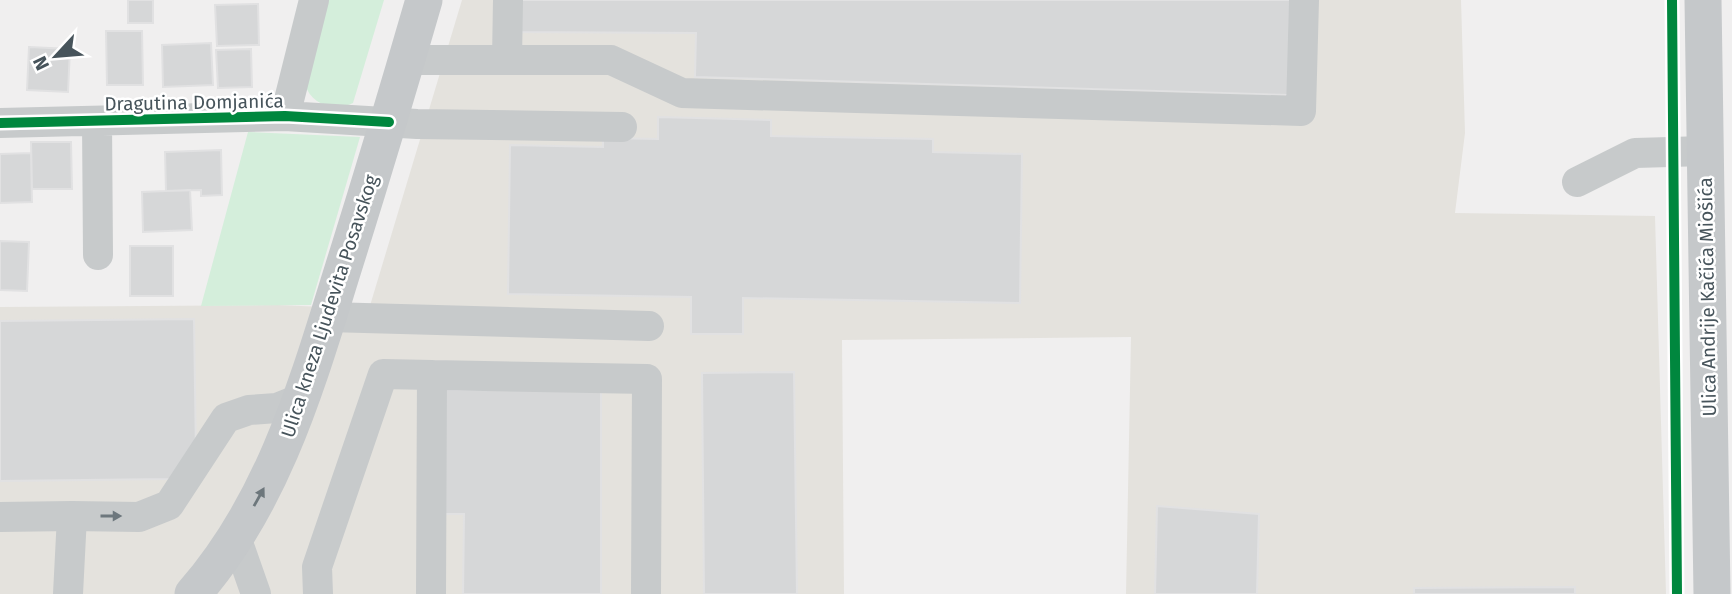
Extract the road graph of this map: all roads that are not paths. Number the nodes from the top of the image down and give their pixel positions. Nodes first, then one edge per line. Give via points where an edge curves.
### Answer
1 (314, 0) edge
2 (424, 0) edge
3 (508, 0) edge
4 (1304, 0) edge
5 (1703, 0) edge
6 (406, 60) junction
7 (507, 60) junction
8 (285, 117) junction
9 (97, 121) junction
10 (0, 122) edge
11 (389, 122) junction
12 (622, 127) dead end
13 (1705, 151) junction
14 (1577, 181) dead end
15 (98, 255) dead end
16 (328, 317) junction
17 (649, 326) dead end
18 (432, 375) junction
19 (302, 398) junction
20 (72, 516) junction
21 (0, 517) edge
22 (236, 537) junction
23 (68, 594) edge
24 (193, 594) edge
25 (256, 594) edge
26 (318, 594) edge
27 (431, 594) edge
28 (646, 594) edge
29 (1712, 594) edge

1 - 8 street
2 - 6 main road, Ulica kneza Ljudevita Posavskog
3 - 7 street
4 - 7 street via 1301,111 682,93 611,60
5 - 13 main road, Ulica Andrije Kačića Miošića
6 - 7 street
6 - 11 main road, Ulica kneza Ljudevita Posavskog
8 - 9 street, Dragutina Domjanića
8 - 11 street, Dragutina Domjanića
9 - 10 street, Dragutina Domjanića
9 - 15 street
11 - 12 street, Dragutina Domjanića
11 - 16 main road, Ulica kneza Ljudevita Posavskog
13 - 14 street via 1634,153
13 - 29 main road, Ulica Andrije Kačića Miošića
16 - 17 street
16 - 19 main road, Ulica kneza Ljudevita Posavskog
18 - 26 street via 383,374 317,567
18 - 27 street
18 - 28 street via 647,379
20 -> 19 street via 139,517 169,505 226,418
22 -> 19 main road, Ulica kneza Ljudevita Posavskog via 261,494
20 - 21 street
20 - 23 street
22 - 24 main road, Ulica kneza Ljudevita Posavskog
22 - 25 street

